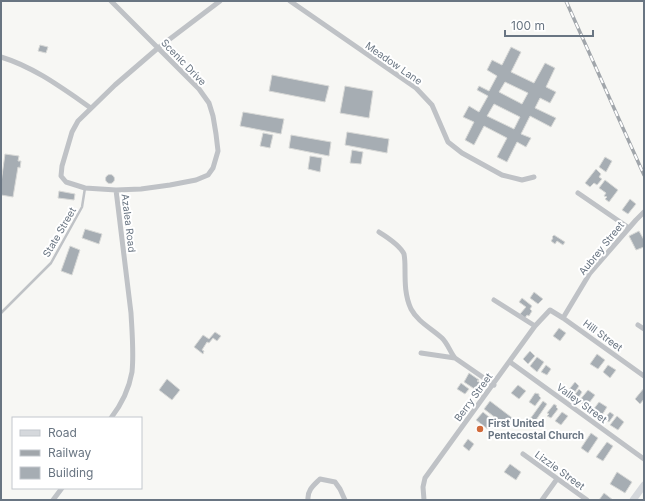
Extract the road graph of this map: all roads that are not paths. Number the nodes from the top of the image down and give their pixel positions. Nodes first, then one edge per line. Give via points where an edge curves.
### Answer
1 (111, 1) edge
2 (220, 1) edge
3 (290, 1) edge
4 (158, 48) junction
5 (1, 57) edge
6 (90, 108) junction
7 (534, 177) dead end
8 (86, 188) junction
9 (116, 190) junction
10 (578, 193) dead end
11 (644, 212) edge
12 (629, 228) junction
13 (379, 232) dead end
14 (494, 300) dead end
15 (550, 310) joint
16 (1, 313) edge
17 (563, 318) junction
18 (638, 325) dead end
19 (536, 326) junction
20 (644, 329) edge
21 (421, 353) dead end
22 (455, 358) junction
23 (510, 362) junction
24 (644, 376) edge
25 (494, 385) junction
26 (112, 417) edge
27 (523, 454) dead end
28 (644, 459) edge
29 (557, 479) junction
30 (644, 485) edge
31 (61, 489) edge
32 (53, 500) edge
33 (308, 500) edge
34 (345, 500) edge
35 (424, 500) edge
36 (542, 500) edge
37 (587, 500) edge
38 (633, 500) edge

1 - 4 street, Scenic Drive
2 - 4 street
3 - 7 street, Meadow Lane via 416,88 432,104 448,142 462,153 502,175 522,180
4 - 6 street
4 - 9 street, Scenic Drive via 199,89 209,103 218,151 213,168 208,175 196,180 142,189
5 - 6 street via 37,72
6 - 8 street, Azalea Road via 72,132 61,176 66,182
8 - 9 street, Azalea Road
8 - 16 lane, State Street via 82,207 51,263
9 - 26 street, Azalea Road via 131,313 132,373 120,406
10 - 12 street
11 - 12 street, Aubrey Street
12 - 17 street, Aubrey Street via 590,272
13 - 22 street via 403,253 407,300 415,315 446,343
14 - 19 street
15 - 17 street, Hill Street
15 - 19 street, Berry Street
17 - 24 street, Hill Street
18 - 20 street
19 - 23 street, Berry Street
21 - 22 street
22 - 25 street
23 - 25 street, Berry Street
23 - 28 street, Valley Street
25 - 35 street, Berry Street via 425,478
27 - 29 street, Lizzie Street
29 - 36 street
29 - 37 street, Lizzie Street
30 - 38 main road
31 - 32 street
33 - 34 street via 310,488 320,479 335,482

